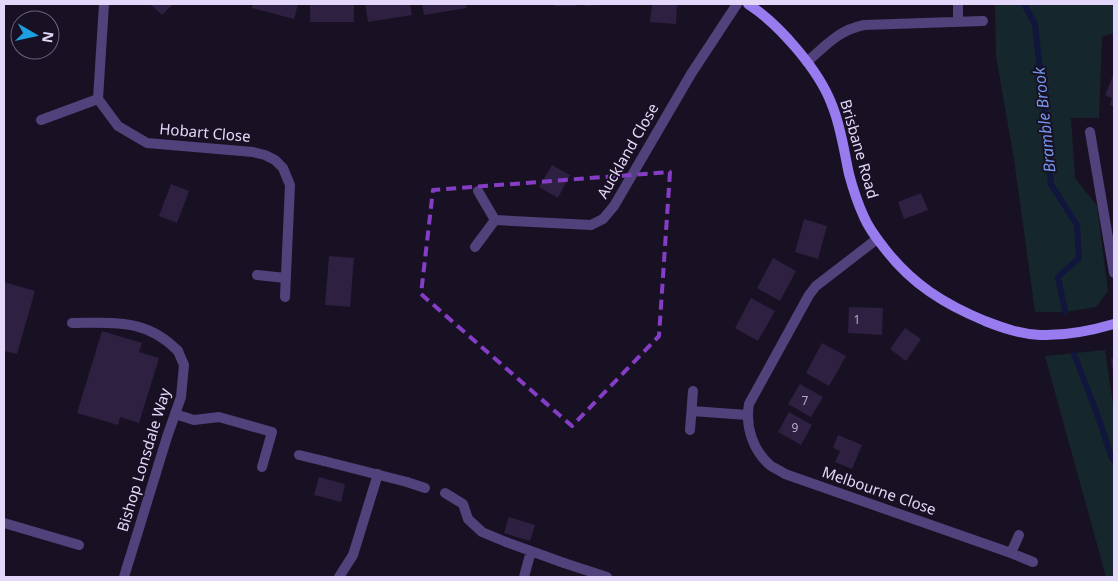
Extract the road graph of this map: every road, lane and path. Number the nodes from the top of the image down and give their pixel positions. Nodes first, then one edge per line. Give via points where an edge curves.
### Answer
1 (104, 4) edge
2 (737, 4) edge
3 (748, 4) edge
4 (958, 4) edge
5 (983, 21) dead end
6 (958, 22) junction
7 (808, 62) junction
8 (98, 99) junction
9 (41, 120) dead end
10 (1090, 132) dead end
11 (478, 191) dead end
12 (495, 220) junction
13 (877, 239) junction
14 (476, 246) dead end
15 (1114, 273) edge
16 (257, 275) dead end
17 (286, 278) junction
18 (285, 297) dead end
19 (72, 323) dead end
20 (1114, 324) edge
21 (693, 391) dead end
22 (692, 411) junction
23 (175, 414) junction
24 (747, 415) junction
25 (690, 430) dead end
26 (299, 455) dead end
27 (262, 467) dead end
28 (378, 474) junction
29 (426, 488) dead end
30 (445, 493) dead end
31 (4, 523) edge
32 (1019, 535) dead end
33 (79, 546) dead end
34 (531, 551) junction
35 (1011, 553) junction
36 (1033, 562) dead end
37 (124, 577) edge
38 (339, 577) edge
39 (524, 577) edge
40 (606, 577) edge

1 - 8 street
2 - 12 street, Auckland Close via 603,219 591,225
3 - 7 street, Brisbane Road via 770,21
4 - 6 street
5 - 6 street
6 - 7 street via 855,26 834,38
7 - 13 street, Brisbane Road via 832,104 857,199
8 - 9 street
8 - 17 street, Hobart Close via 118,126 147,143 252,152 275,160 283,168 290,185
10 - 15 street
11 - 12 street
12 - 14 street
13 - 20 street, Brisbane Road via 906,272 932,294 1001,328 1054,335
13 - 24 street via 812,290 749,404
16 - 17 street
17 - 18 street, Hobart Close
19 - 23 street, Bishop Lonsdale Way via 140,326 168,341 178,351 184,365 181,397
21 - 22 street
22 - 24 street
22 - 25 street
23 - 27 street via 194,420 219,417 272,432
23 - 37 street, Bishop Lonsdale Way
24 - 35 street, Melbourne Close via 753,442 761,455 786,474
26 - 28 street
28 - 29 street
28 - 38 street via 353,555
30 - 34 street via 463,504 468,519 482,532
31 - 33 street
32 - 35 street
34 - 39 street
34 - 40 street
35 - 36 street, Melbourne Close

